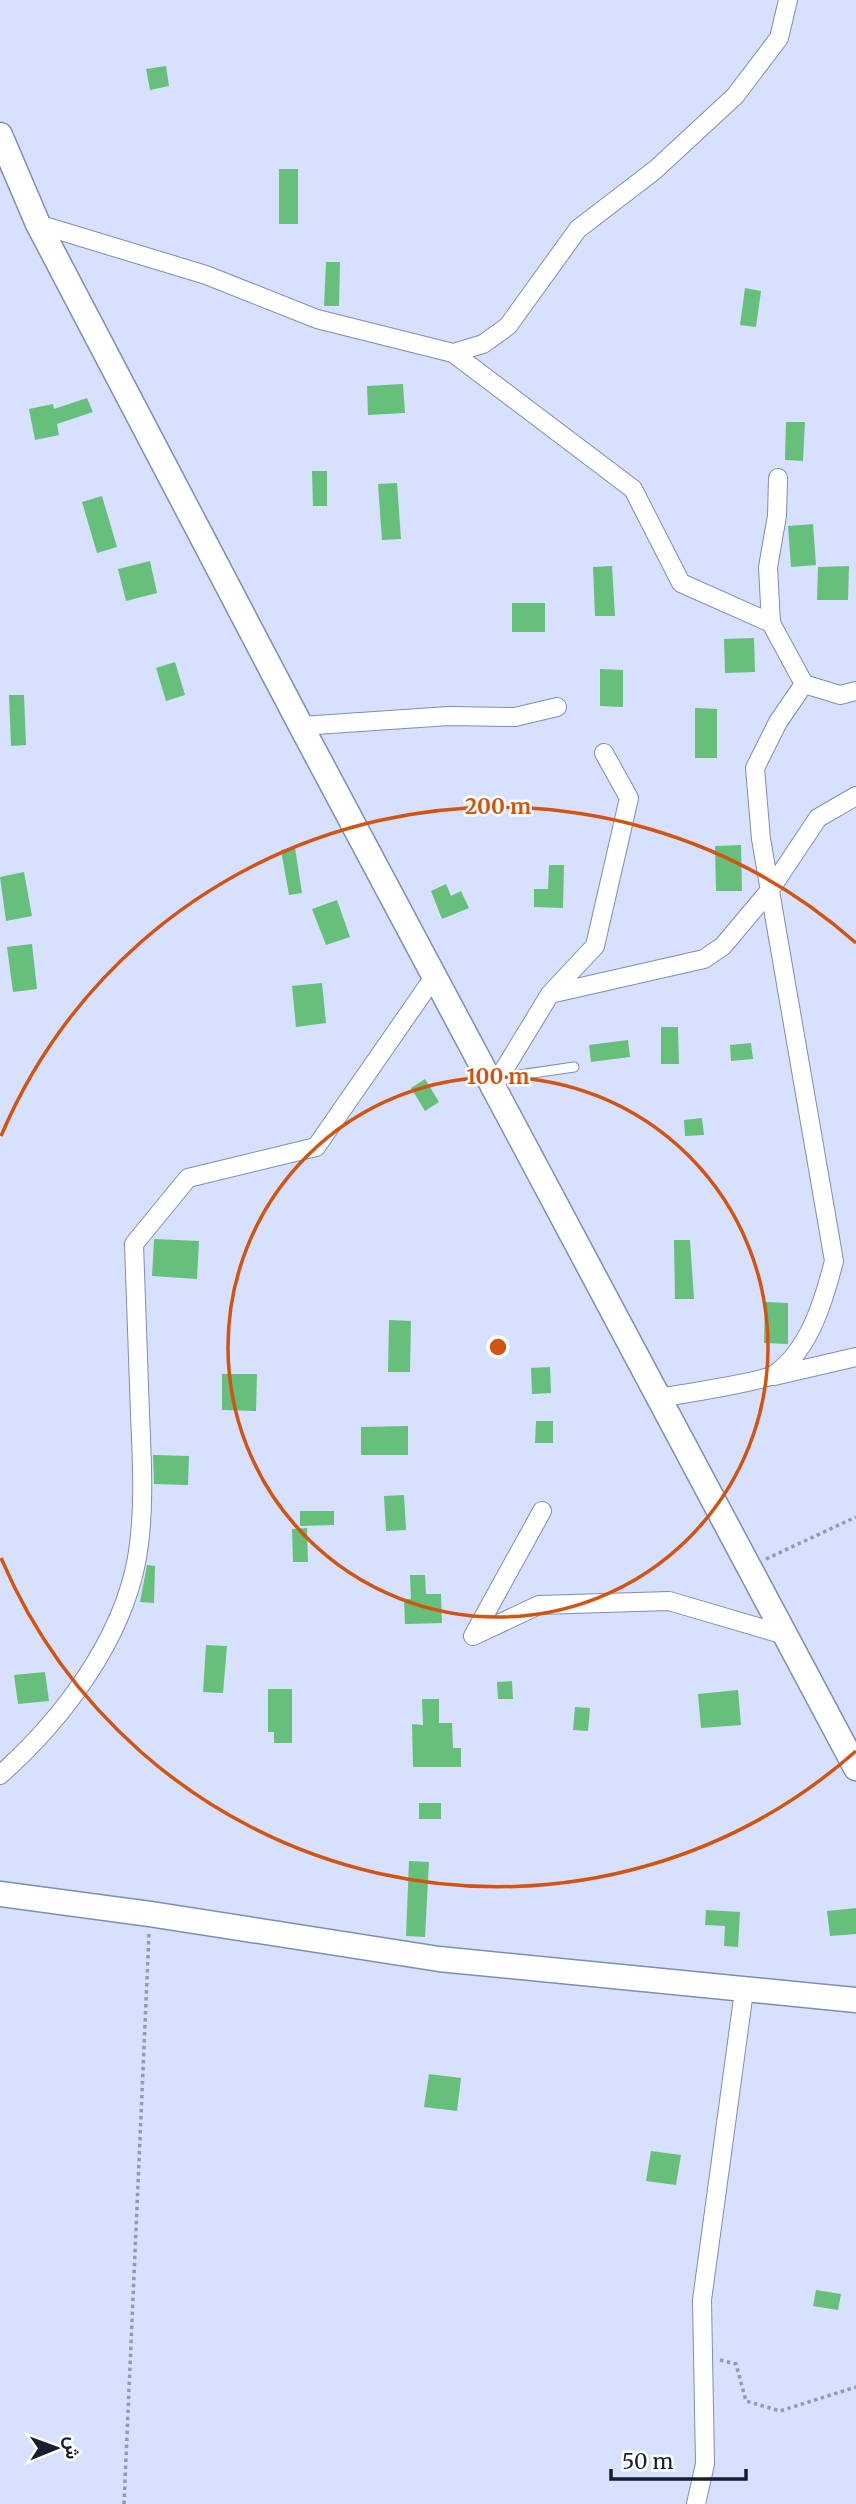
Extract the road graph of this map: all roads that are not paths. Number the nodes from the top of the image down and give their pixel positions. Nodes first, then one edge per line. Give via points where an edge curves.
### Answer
1 (788, 0) edge
2 (0, 135) edge
3 (38, 224) junction
4 (453, 353) junction
5 (778, 478) dead end
6 (771, 623) junction
7 (804, 684) junction
8 (856, 691) edge
9 (557, 708) dead end
10 (301, 726) junction
11 (604, 753) dead end
12 (856, 796) edge
13 (770, 890) junction
14 (434, 977) junction
15 (550, 994) junction
16 (574, 1067) dead end
17 (493, 1078) junction
18 (856, 1357) edge
19 (774, 1376) junction
20 (658, 1398) junction
21 (542, 1511) dead end
22 (785, 1635) junction
23 (856, 1768) edge
24 (0, 1775) edge
25 (0, 1894) edge
26 (744, 1991) junction
27 (856, 2000) edge
28 (696, 2504) edge

1 - 4 street via 779,38 735,96 655,170 578,229 508,326 483,344
2 - 3 street
3 - 4 street via 206,275 317,319
3 - 10 street
4 - 6 street via 633,489 681,583
5 - 6 street via 768,567
6 - 7 street
7 - 8 street via 840,695
7 - 13 street via 755,768
9 - 10 street via 515,717 449,716
10 - 14 street
11 - 15 street via 629,798 595,946
12 - 13 street via 818,818
13 - 15 street via 723,946 704,959
13 - 19 street via 834,1261 806,1340
14 - 17 street
14 - 24 street via 316,1147 188,1178 134,1244 142,1474 137,1559 114,1628 91,1668 65,1706
15 - 17 street
16 - 17 lane
17 - 20 street
18 - 19 street
19 - 20 street
20 - 22 street
21 - 22 street via 474,1636 540,1605 669,1601
22 - 23 street
25 - 26 street via 439,1959
26 - 27 street
26 - 28 street via 702,2301 705,2464

